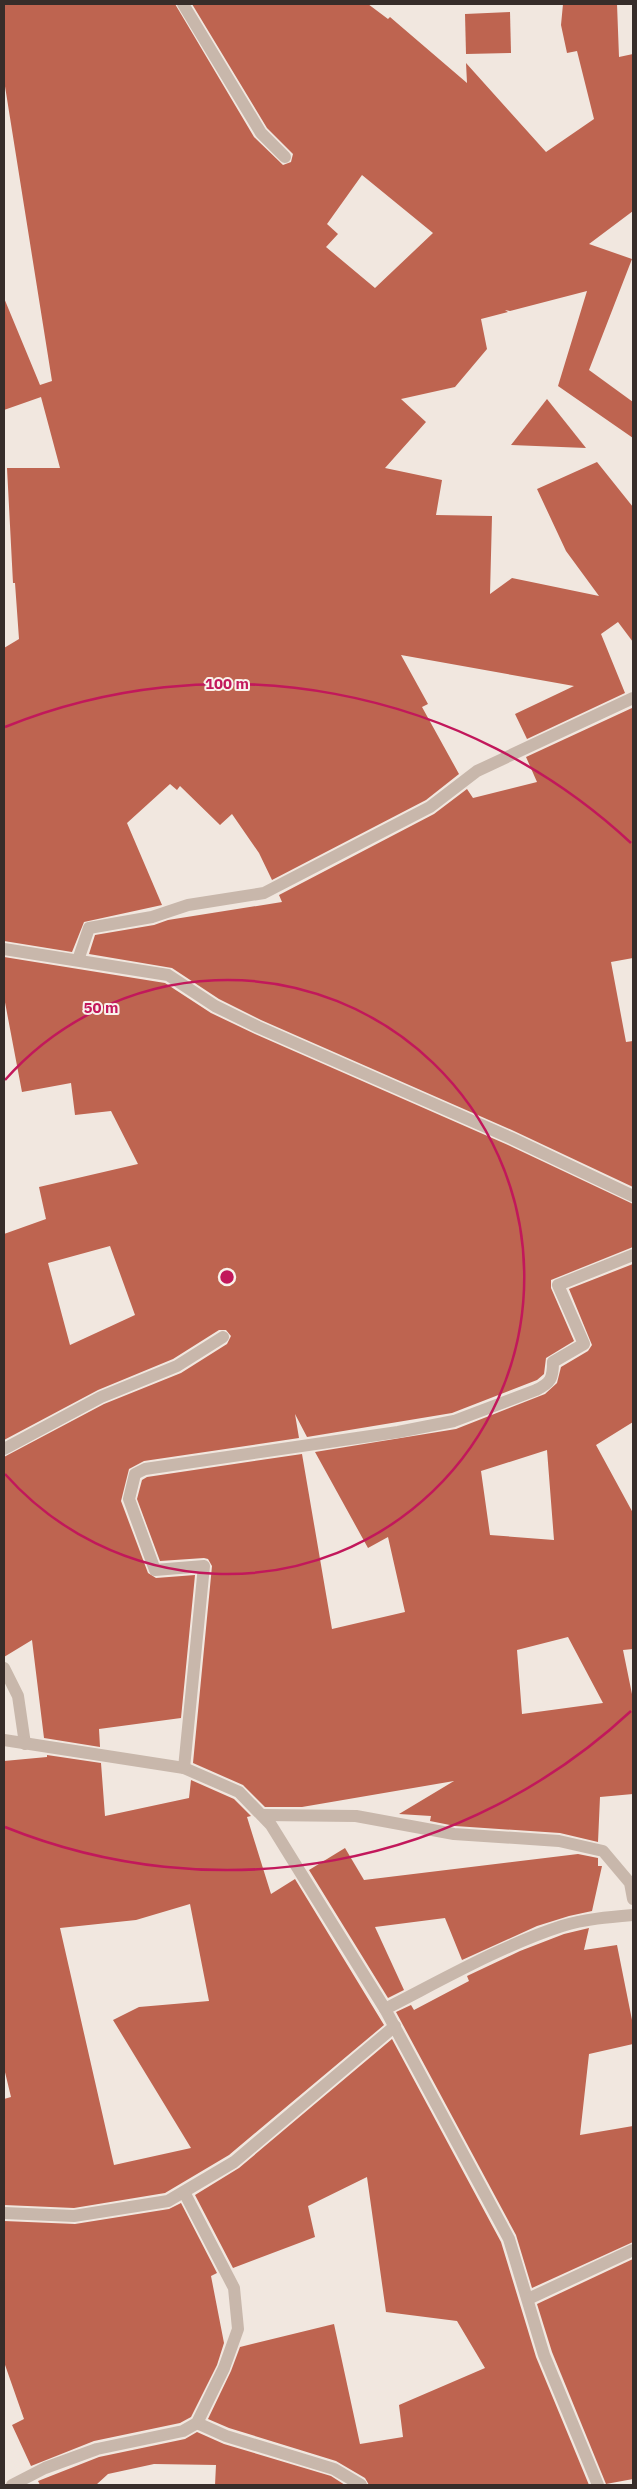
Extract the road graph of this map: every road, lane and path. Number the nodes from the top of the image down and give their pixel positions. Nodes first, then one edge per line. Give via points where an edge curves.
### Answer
1 (183, 4) edge
2 (285, 157) dead end
3 (631, 702) edge
4 (4, 949) edge
5 (78, 960) junction
6 (633, 1196) edge
7 (633, 1255) edge
8 (224, 1336) dead end
9 (4, 1449) edge
10 (4, 1668) edge
11 (4, 1740) edge
12 (25, 1744) junction
13 (184, 1768) junction
14 (262, 1815) junction
15 (633, 1900) edge
16 (633, 1915) edge
17 (385, 2009) junction
18 (395, 2026) junction
19 (184, 2192) junction
20 (4, 2213) edge
21 (633, 2250) edge
22 (528, 2299) junction
23 (197, 2422) junction
24 (12, 2485) edge
25 (361, 2485) edge
26 (598, 2485) edge

1 - 2 street via 261,133
3 - 5 street via 477,771 430,808 264,893 188,905 152,917 89,928
4 - 5 street
5 - 6 street via 168,975 215,1006 258,1027 511,1138
7 - 13 street via 558,1285 584,1344 553,1362 553,1376 548,1384 536,1390 454,1420 398,1432 145,1469 135,1474 129,1499 155,1570 204,1566
8 - 9 street via 177,1366 101,1398
10 - 12 street via 18,1696
11 - 12 street
12 - 13 street
13 - 14 street via 239,1792
14 - 15 street via 356,1816 454,1834 559,1841 603,1851 630,1883
14 - 17 street
16 - 17 street via 597,1918 562,1926 464,1969
17 - 18 street
18 - 19 street via 234,2162
18 - 22 street via 509,2239
19 - 20 street via 168,2201 74,2216
19 - 23 street via 234,2288 238,2329 224,2368
21 - 22 street
22 - 26 street via 544,2355
23 - 24 street via 183,2431 97,2449 45,2468
23 - 25 street via 226,2436 334,2469

